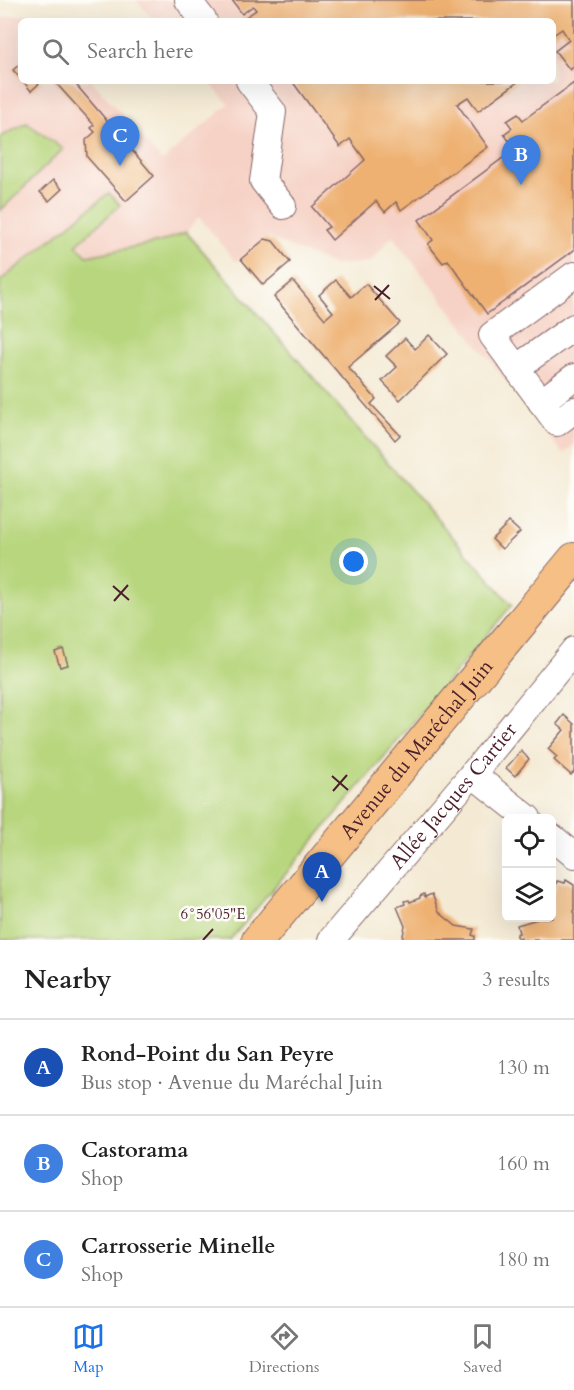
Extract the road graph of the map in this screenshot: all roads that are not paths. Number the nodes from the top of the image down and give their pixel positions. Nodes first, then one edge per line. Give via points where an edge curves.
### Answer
1 (188, 0) edge
2 (202, 18) edge
3 (251, 84) edge
4 (283, 206) dead end
5 (574, 275) edge
6 (574, 327) edge
7 (516, 368) junction
8 (574, 377) edge
9 (541, 402) junction
10 (574, 410) edge
11 (574, 559) edge
12 (574, 584) edge
13 (574, 650) edge
14 (472, 774) junction
15 (522, 814) edge
16 (556, 840) edge
17 (574, 855) edge
18 (258, 940) edge
19 (276, 940) edge
20 (331, 940) edge

1 - 2 street
3 - 4 street via 273,112 263,181
5 - 7 street via 492,335
6 - 7 street
7 - 9 street
8 - 9 street
9 - 10 street via 557,423
11 - 18 main road, Avenue du Maréchal Juin
12 - 19 main road, Avenue du Maréchal Juin via 517,647
13 - 14 street, Allée Jacques Cartier
14 - 15 street
14 - 20 street, Allée Jacques Cartier
16 - 17 street

